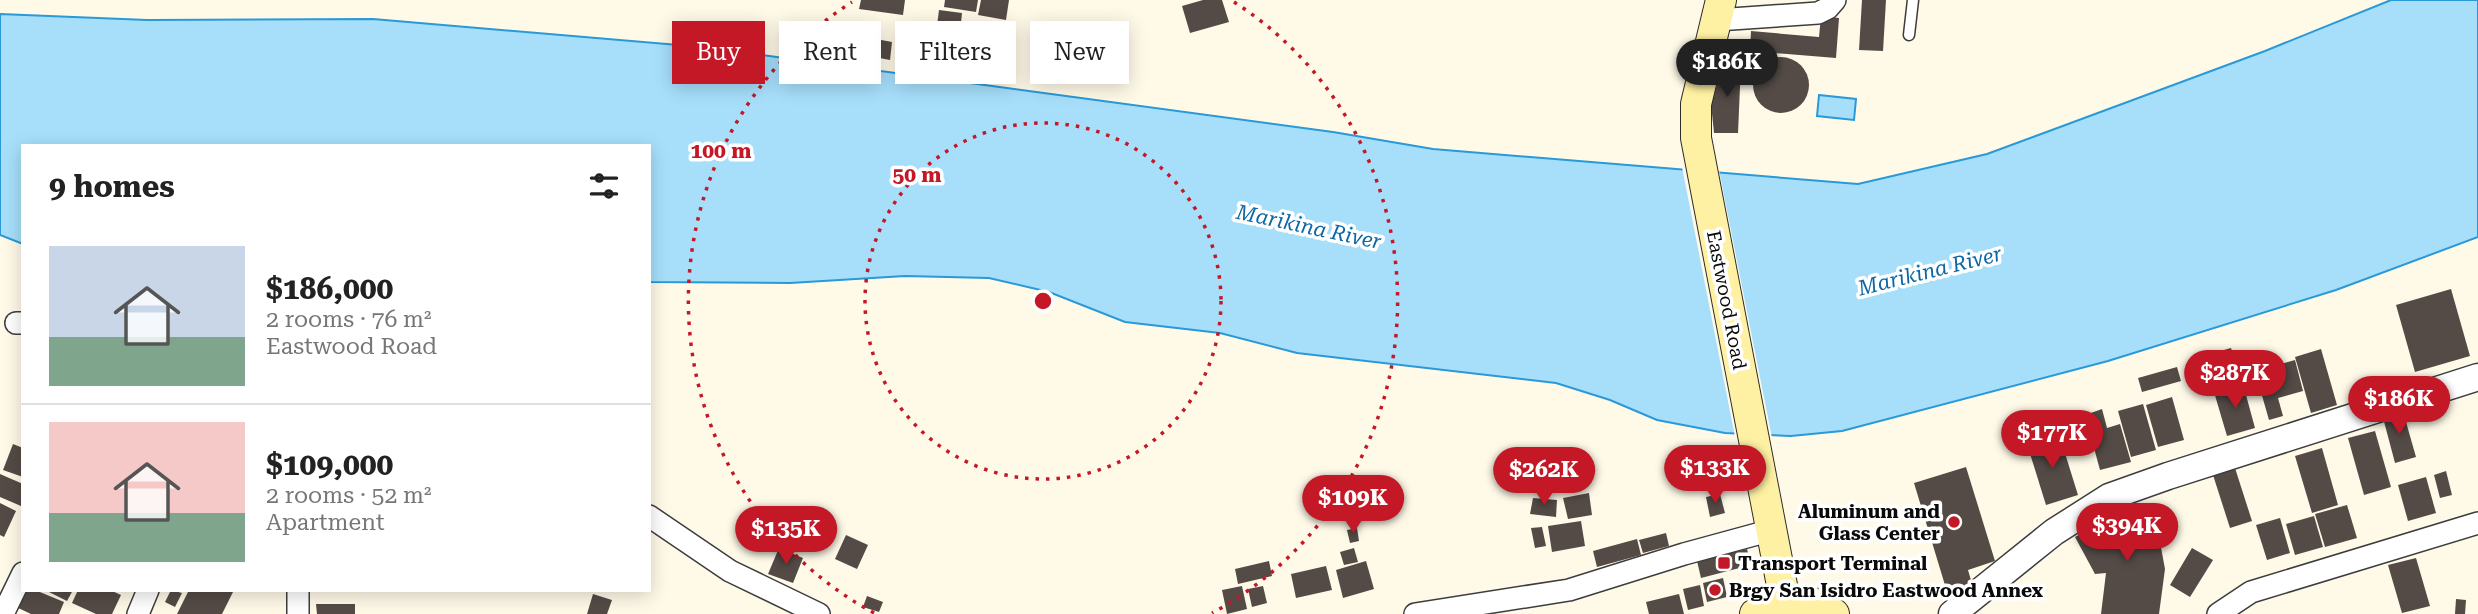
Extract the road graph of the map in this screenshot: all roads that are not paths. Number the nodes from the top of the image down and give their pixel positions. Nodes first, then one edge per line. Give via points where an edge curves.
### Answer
1 (1835, 0) edge
2 (1913, 0) edge
3 (1719, 10) edge
4 (1909, 35) dead end
5 (2478, 377) edge
6 (651, 517) edge
7 (2478, 523) edge
8 (1772, 530) junction
9 (21, 577) edge
10 (147, 592) edge
11 (298, 592) edge
12 (1785, 601) junction
13 (3, 614) edge
14 (138, 614) edge
15 (298, 614) edge
16 (819, 614) edge
17 (1415, 614) edge
18 (1755, 614) edge
19 (1834, 614) edge
20 (1952, 614) edge
21 (2218, 614) edge

1 - 3 street via 1818,13
2 - 4 lane
3 - 8 main road, Eastwood Road via 1696,104 1696,138
5 - 20 street via 2109,497 2054,532
6 - 16 street via 730,571
7 - 21 street via 2251,592
8 - 12 main road, Eastwood Road
8 - 17 street via 1569,590
9 - 13 street
10 - 14 street
11 - 15 street
12 - 18 main road
12 - 19 main road via 1817,604

